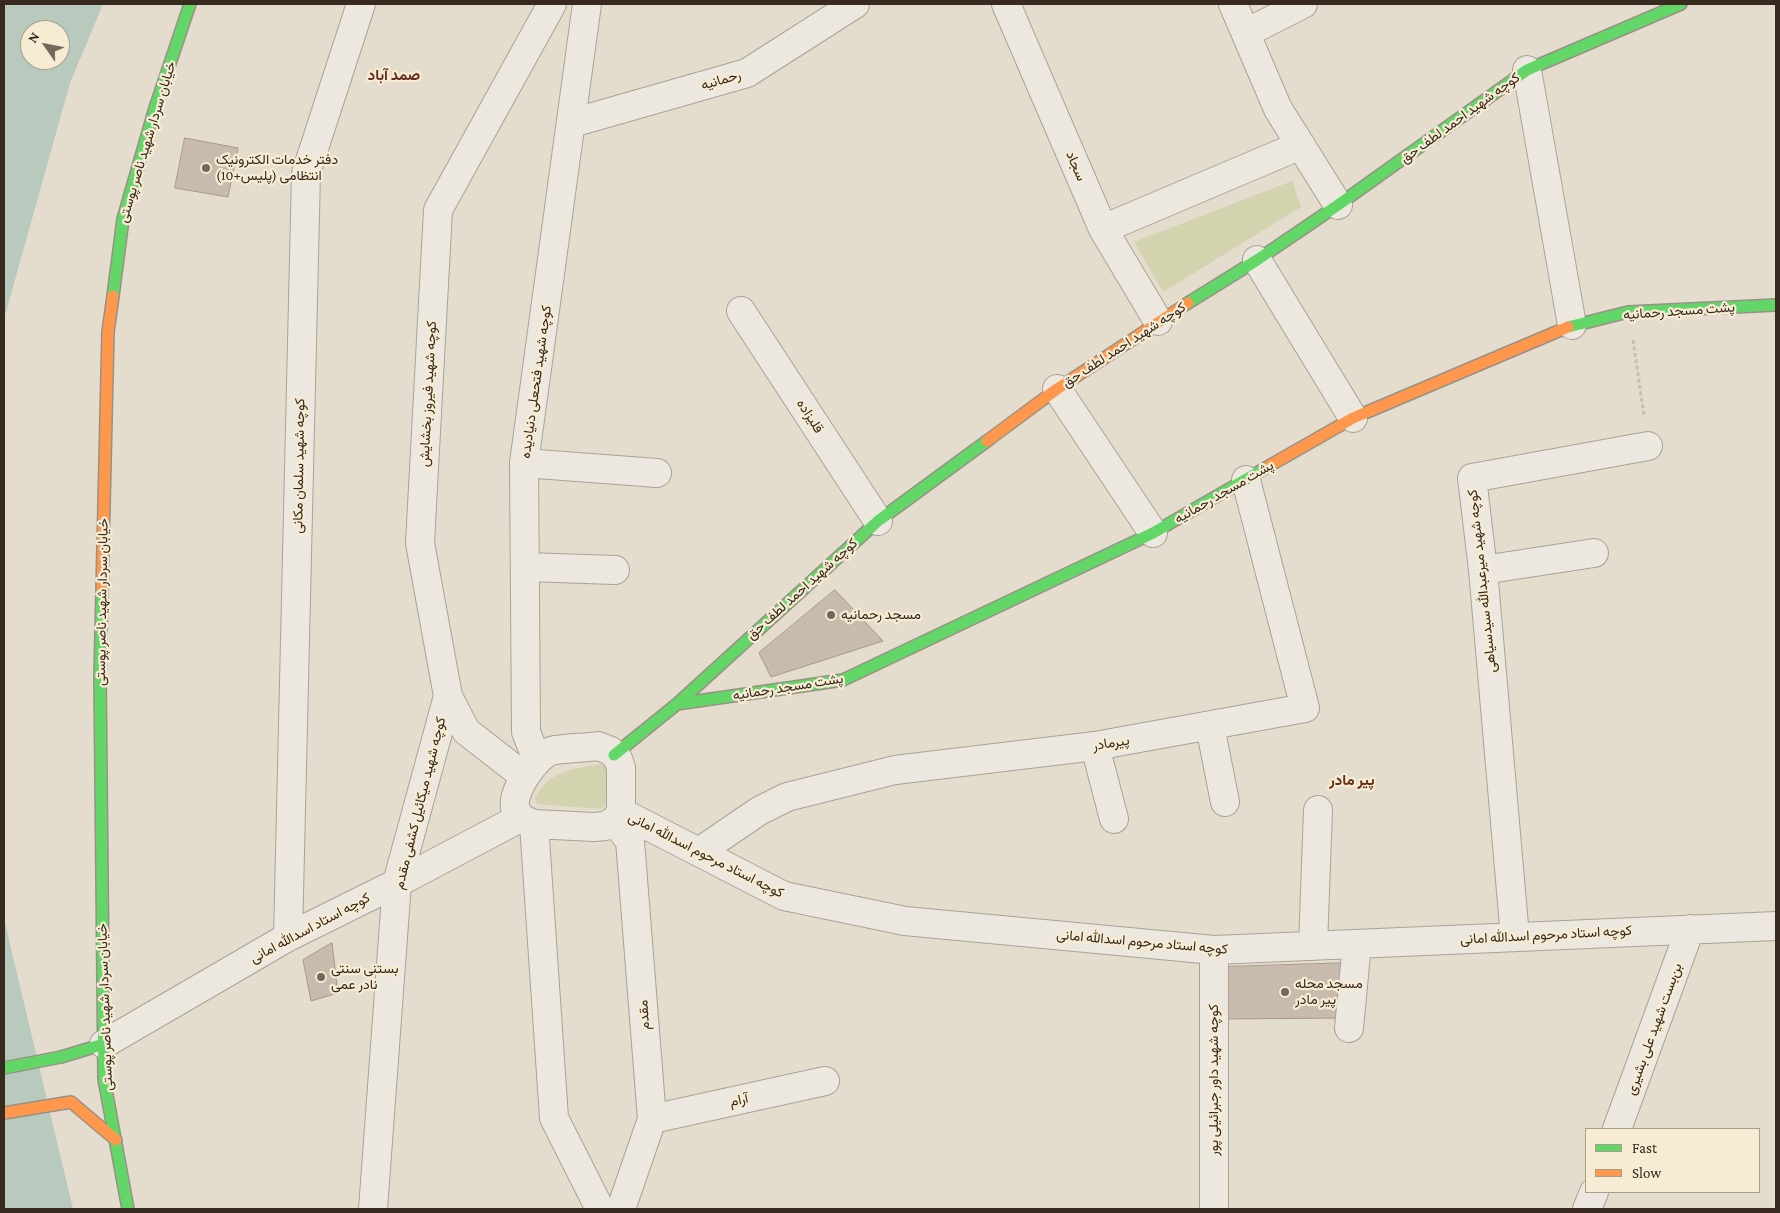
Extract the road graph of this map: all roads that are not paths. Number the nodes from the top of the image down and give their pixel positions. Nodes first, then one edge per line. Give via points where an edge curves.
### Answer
1 (190, 4) edge
2 (362, 4) edge
3 (552, 4) edge
4 (587, 4) edge
5 (855, 4) edge
6 (1006, 4) edge
7 (1233, 4) edge
8 (1302, 4) edge
9 (1681, 4) edge
10 (1246, 33) junction
11 (1527, 70) junction
12 (572, 123) junction
13 (1301, 145) junction
14 (1338, 205) junction
15 (1103, 229) junction
16 (1257, 260) junction
17 (1776, 306) edge
18 (741, 311) dead end
19 (1158, 321) junction
20 (1572, 325) junction
21 (1057, 388) junction
22 (1353, 418) junction
23 (1648, 446) road end
24 (524, 463) junction
25 (657, 473) dead end
26 (1246, 480) junction
27 (878, 520) junction
28 (1153, 533) junction
29 (1594, 553) dead end
30 (526, 567) junction
31 (615, 570) dead end
32 (1483, 570) junction
33 (448, 696) junction
34 (677, 704) junction
35 (1210, 726) junction
36 (1095, 746) junction
37 (614, 755) junction
38 (531, 769) junction
39 (1225, 802) dead end
40 (1318, 810) dead end
41 (617, 817) junction
42 (1114, 819) dead end
43 (527, 821) junction
44 (699, 852) junction
45 (397, 883) junction
46 (1776, 926) edge
47 (1690, 929) junction
48 (288, 937) junction
49 (1515, 937) junction
50 (1357, 944) junction
51 (1313, 946) junction
52 (1214, 950) junction
53 (1349, 1028) dead end
54 (104, 1044) junction
55 (4, 1068) edge
56 (825, 1081) dead end
57 (4, 1113) edge
58 (652, 1119) junction
59 (1617, 1128) edge
60 (116, 1140) junction
61 (1594, 1193) edge
62 (128, 1209) edge
63 (373, 1209) edge
64 (600, 1209) edge
65 (621, 1209) edge
66 (1214, 1209) edge
67 (1587, 1209) edge

1 - 54 street, خیابان سردار شهید ناصر پوستی via 123,219 108,332 100,676
2 - 48 street, کوچه شهید سلمان مکانی via 306,173
3 - 33 street, کوچه شهید فیروز بخشایش via 438,210 420,543
4 - 12 street, کوچه شهید فتحعلی دنیادیده
5 - 12 street, رحمانیه via 747,73
6 - 15 street, سجاد
7 - 10 street
8 - 10 street
9 - 11 street, کوچه شهید احمد لطف حق
10 - 13 street via 1278,109
11 - 14 street, کوچه شهید احمد لطف حق
11 - 20 street
12 - 24 street, کوچه شهید فتحعلی دنیادیده
13 - 14 street
13 - 15 street
14 - 16 street, کوچه شهید احمد لطف حق
15 - 19 street, سجاد
16 - 19 street, کوچه شهید احمد لطف حق
16 - 22 street
17 - 20 street, پشت مسجد رحمانیه via 1628,312
18 - 27 street, قلیزاده
19 - 21 street, کوچه شهید احمد لطف حق
20 - 22 street, پشت مسجد رحمانیه
21 - 27 street, کوچه شهید احمد لطف حق
21 - 28 street
22 - 26 street, پشت مسجد رحمانیه
23 - 32 street, کوچه شهید میرعبدالله سیدسیاهی via 1472,478
24 - 25 street
24 - 30 street, کوچه شهید فتحعلی دنیادیده
26 - 28 street, پشت مسجد رحمانیه
26 - 35 street, پیرمادر via 1306,708
27 - 34 street, کوچه شهید احمد لطف حق
28 - 34 street, پشت مسجد رحمانیه via 843,680
29 - 32 street
30 - 31 street
30 - 38 street, کوچه شهید فتحعلی دنیادیده via 526,732
32 - 49 street, کوچه شهید میرعبدالله سیدسیاهی
33 - 38 street, کوچه شهید فیروز بخشایش via 466,731
33 - 45 street, کوچه شهید میکائیل کشفی مقدم
34 - 37 street, کوچه شهید احمد لطف حق
35 - 36 street, پیرمادر
35 - 39 street
36 - 42 street
36 - 44 street, پیرمادر via 895,770 787,797
37 - 38 street via 598,746 551,751
37 - 41 street via 621,768
38 - 43 street via 515,806
40 - 51 street
41 - 43 street via 605,826 594,827
41 - 44 street, کوچه استاد مرحوم اسدالله امانی
41 - 58 street, مقدم via 630,841
43 - 45 street, کوچه استاد اسدالله امانی
43 - 64 street via 554,1118
44 - 52 street, کوچه استاد مرحوم اسدالله امانی via 784,896 905,921
45 - 48 street, کوچه استاد اسدالله امانی
45 - 63 street, کوچه شهید میکائیل کشفی مقدم
46 - 47 street, کوچه استاد مرحوم اسدالله امانی
47 - 49 street, کوچه استاد مرحوم اسدالله امانی
47 - 59 street, بن‌بست شهید علی بشیری
48 - 54 street, کوچه استاد اسدالله امانی
49 - 50 street, کوچه استاد مرحوم اسدالله امانی
50 - 51 street, کوچه استاد مرحوم اسدالله امانی
50 - 53 street
51 - 52 street, کوچه استاد مرحوم اسدالله امانی
52 - 66 street, کوچه شهید داور جبرائیلی پور
54 - 55 street via 61,1057
54 - 60 street, خیابان سردار شهید ناصر پوستی via 104,1079
56 - 58 street, آرام
57 - 60 street via 71,1102
58 - 65 street, مقدم
60 - 62 street, خیابان سردار شهید ناصر پوستی
61 - 67 street

